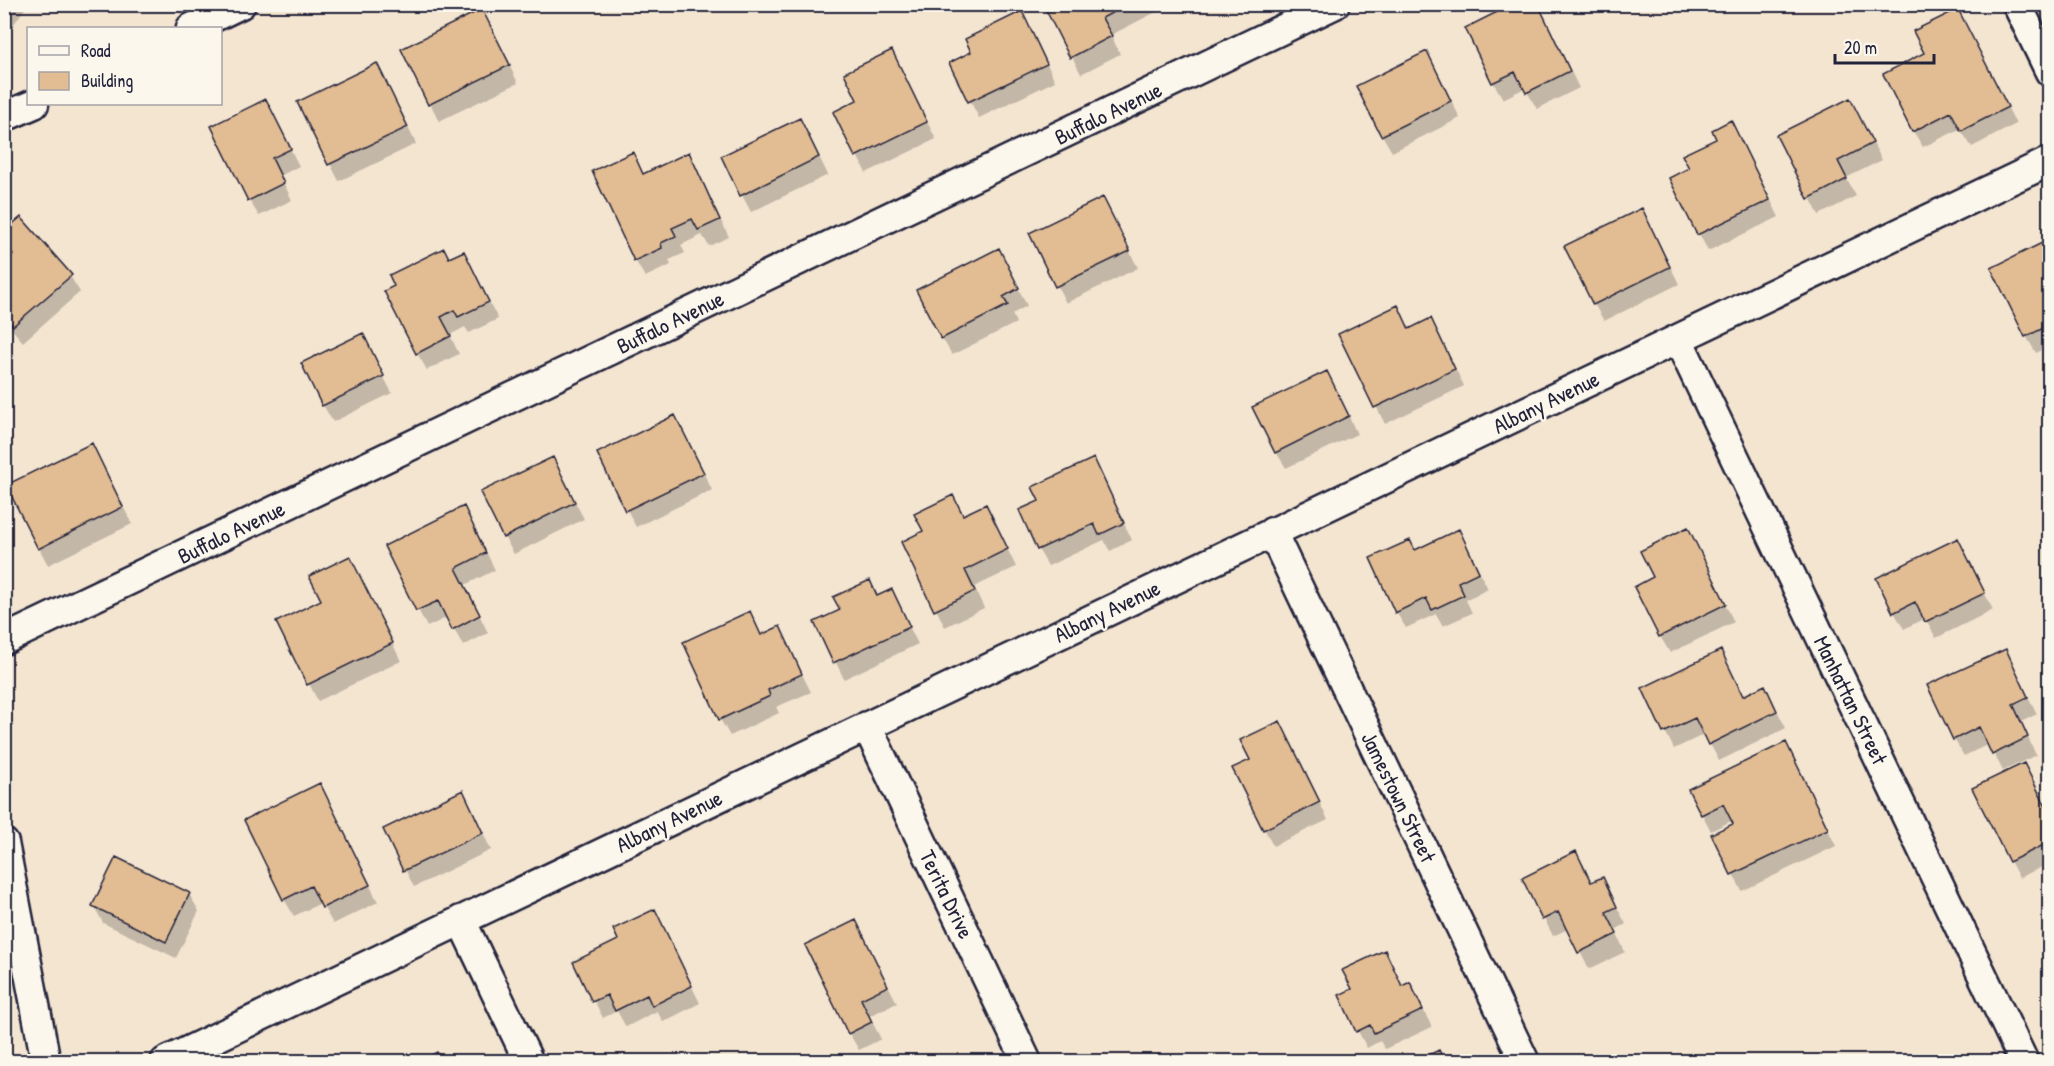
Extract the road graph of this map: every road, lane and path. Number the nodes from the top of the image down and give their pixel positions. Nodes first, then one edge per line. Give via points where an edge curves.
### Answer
1 (241, 4) edge
2 (1335, 4) edge
3 (2017, 4) edge
4 (192, 27) edge
5 (2049, 72) edge
6 (32, 105) edge
7 (4, 117) edge
8 (2049, 162) edge
9 (1678, 339) junction
10 (1272, 532) junction
11 (4, 640) edge
12 (867, 726) junction
13 (4, 843) edge
14 (461, 920) junction
15 (46, 1062) edge
16 (165, 1062) edge
17 (529, 1062) edge
18 (1027, 1062) edge
19 (1525, 1062) edge
20 (2024, 1062) edge

1 - 4 street
2 - 11 street, Buffalo Avenue
3 - 5 street
6 - 7 street
8 - 9 street, Albany Avenue
9 - 10 street, Albany Avenue
9 - 20 street, Manhattan Street
10 - 12 street, Albany Avenue
10 - 19 street, Jamestown Street
12 - 14 street, Albany Avenue
12 - 18 street, Terita Drive
13 - 15 street
14 - 16 street, Albany Avenue
14 - 17 street

